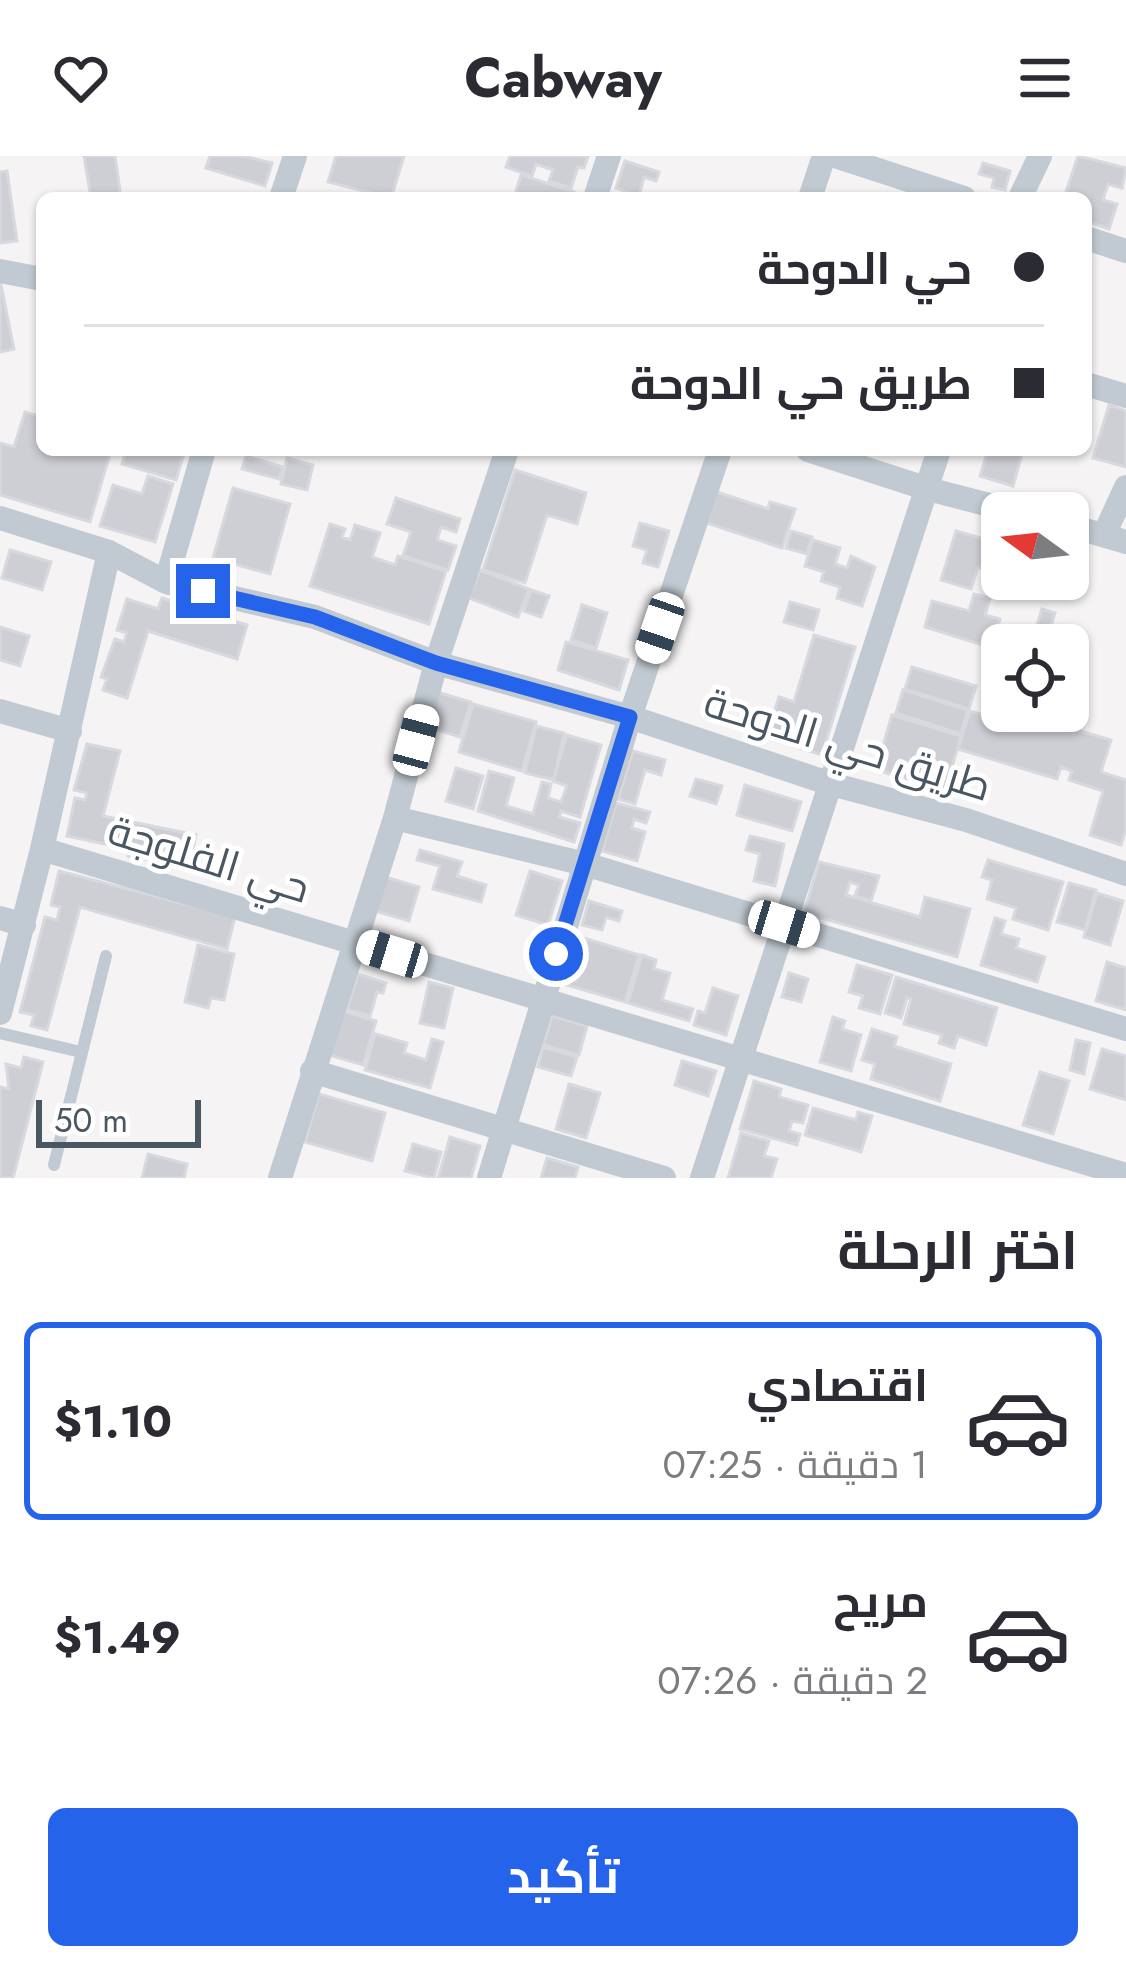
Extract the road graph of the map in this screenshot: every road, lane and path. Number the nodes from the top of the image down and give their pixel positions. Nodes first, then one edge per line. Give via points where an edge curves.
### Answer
1 (295, 156) edge
2 (609, 156) edge
3 (824, 156) edge
4 (835, 156) edge
5 (1040, 156) edge
6 (282, 192) edge
7 (598, 192) edge
8 (812, 192) edge
9 (946, 192) edge
10 (1023, 192) edge
11 (1092, 240) edge
12 (1126, 251) edge
13 (0, 271) edge
14 (36, 278) edge
15 (1092, 386) edge
16 (1126, 397) edge
17 (202, 456) edge
18 (505, 456) edge
19 (718, 456) edge
20 (826, 456) edge
21 (936, 456) edge
22 (1126, 487) edge
23 (928, 489) junction
24 (981, 503) edge
25 (0, 518) edge
26 (1115, 539) edge
27 (109, 552) junction
28 (166, 582) junction
29 (436, 663) junction
30 (0, 711) edge
31 (630, 717) junction
32 (70, 731) junction
33 (831, 784) junction
34 (395, 818) junction
35 (42, 849) junction
36 (585, 864) junction
37 (1126, 874) edge
38 (12, 922) edge
39 (784, 924) junction
40 (354, 943) junction
41 (106, 956) dead end
42 (542, 999) junction
43 (0, 1013) edge
44 (1126, 1029) edge
45 (0, 1033) edge
46 (81, 1052) junction
47 (741, 1058) junction
48 (312, 1071) junction
49 (504, 1130) junction
50 (54, 1165) dead end
51 (1126, 1175) edge
52 (280, 1178) edge
53 (489, 1178) edge
54 (664, 1178) edge
55 (702, 1178) edge

1 - 6 street
2 - 7 street
3 - 8 street
4 - 9 street
5 - 10 street
11 - 12 street
13 - 14 street
15 - 16 street
17 - 28 street
18 - 29 street
19 - 31 street
20 - 23 street
21 - 23 street
22 - 26 street
23 - 24 street
23 - 33 street
25 - 27 street, طريق حي الدوحة
27 - 28 street, طريق حي الدوحة
27 - 32 street, حي الفلوجة
28 - 29 street, طريق حي الدوحة via 315,617
29 - 31 street, طريق حي الدوحة
29 - 34 street
30 - 32 street
31 - 33 street, طريق حي الدوحة
31 - 36 street
32 - 35 street, حي الفلوجة
33 - 37 street, طريق حي الدوحة
33 - 39 street
34 - 36 street
34 - 40 street
35 - 38 street, حي الفلوجة
35 - 40 street, حي الفلوجة
36 - 39 street
36 - 42 street
38 - 43 street, حي الفلوجة
39 - 44 street
39 - 47 street
40 - 42 street, حي الفلوجة
40 - 48 street
41 - 46 lane
42 - 47 street, حي الفلوجة
42 - 49 street
45 - 46 lane
46 - 50 lane
47 - 51 street, حي الفلوجة
47 - 55 street
48 - 49 street
48 - 52 street
49 - 53 street
49 - 54 street

